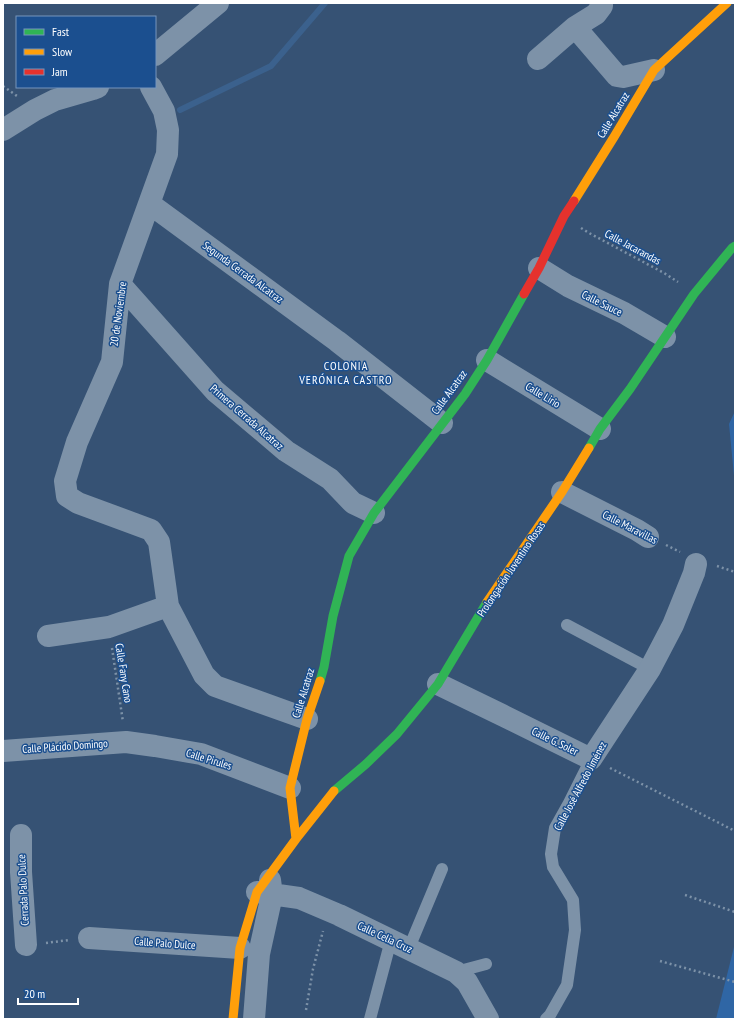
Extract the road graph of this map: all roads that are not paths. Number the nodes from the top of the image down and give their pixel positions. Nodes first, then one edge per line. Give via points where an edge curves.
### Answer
1 (218, 3) edge
2 (602, 3) edge
3 (727, 3) edge
4 (575, 27) junction
5 (156, 54) edge
6 (538, 59) dead end
7 (654, 70) junction
8 (96, 88) edge
9 (152, 88) edge
10 (3, 130) edge
11 (150, 204) junction
12 (735, 246) edge
13 (539, 268) junction
14 (120, 284) junction
15 (665, 337) junction
16 (487, 360) junction
17 (442, 423) junction
18 (600, 429) junction
19 (562, 492) junction
20 (374, 513) junction
21 (648, 537) road end
22 (696, 564) road end
23 (168, 606) junction
24 (568, 625) dead end
25 (48, 636) dead end
26 (650, 669) junction
27 (438, 684) junction
28 (307, 720) junction
29 (126, 742) joint
30 (3, 751) edge
31 (591, 759) junction
32 (290, 788) junction
33 (21, 835) dead end
34 (296, 839) junction
35 (442, 869) dead end
36 (266, 888) junction
37 (89, 938) dead end
38 (400, 944) junction
39 (26, 945) dead end
40 (240, 948) junction
41 (486, 964) dead end
42 (456, 972) junction
43 (233, 1019) edge
44 (254, 1019) edge
45 (370, 1019) edge
46 (488, 1019) edge
47 (546, 1019) edge

1 - 5 street
2 - 4 street via 596,14
3 - 7 street, Calle Alcatraz
4 - 6 street
4 - 7 street via 617,76
7 - 13 street, Calle Alcatraz via 564,216
8 - 10 street via 55,100
9 - 11 street, 20 de Noviembre via 164,111 168,130 167,154
11 - 14 street, 20 de Noviembre
11 - 17 street, Segunda Cerrada Alcatraz via 337,341
12 - 15 street, Prolongación Juventino Rosas via 694,294
13 - 15 street, Calle Sauce
13 - 16 street, Calle Alcatraz
14 - 20 street, Primera Cerrada Alcatraz via 215,391 286,451 330,479 353,503
14 - 23 street, 20 de Noviembre via 112,362 77,442 65,481 67,496 78,503 151,530 159,542
15 - 18 street, Prolongación Juventino Rosas
16 - 17 street, Calle Alcatraz
16 - 18 street, Calle Lirio
17 - 20 street, Calle Alcatraz
18 - 19 street, Prolongación Juventino Rosas
19 - 21 street, Calle Maravillas
19 - 27 street, Prolongación Juventino Rosas via 484,606
20 - 28 street, Calle Alcatraz via 349,556 324,667
22 - 26 street, Calle José Alfredo Jiménez via 673,625
23 - 25 street via 109,627
23 - 28 street via 204,675 215,686
24 - 26 lane
26 - 31 street, Calle José Alfredo Jiménez
27 - 31 street, Calle G. Soler
27 - 34 street, Prolongación Juventino Rosas via 397,734 332,793
28 - 32 street, Calle Alcatraz
29 - 30 street, Calle Plácido Domingo
29 - 32 street, Calle Pirules via 201,754
31 - 47 lane, Calle José Alfredo Jiménez via 555,828 551,854 553,867 572,900 575,930 566,985
32 - 34 street, Calle Alcatraz
33 - 39 street, Cerrada Palo Dulce
34 - 36 street, Prolongación Juventino Rosas
35 - 38 lane
36 - 38 street, Calle Celia Cruz via 328,910
36 - 40 street, Prolongación Juventino Rosas
36 - 44 street, Prolongación Juventino Rosas
37 - 40 street, Calle Palo Dulce
38 - 42 street, Calle Celia Cruz
38 - 45 lane
40 - 43 street, Prolongación Juventino Rosas
41 - 42 lane
42 - 46 street, Calle Celia Cruz via 466,982

